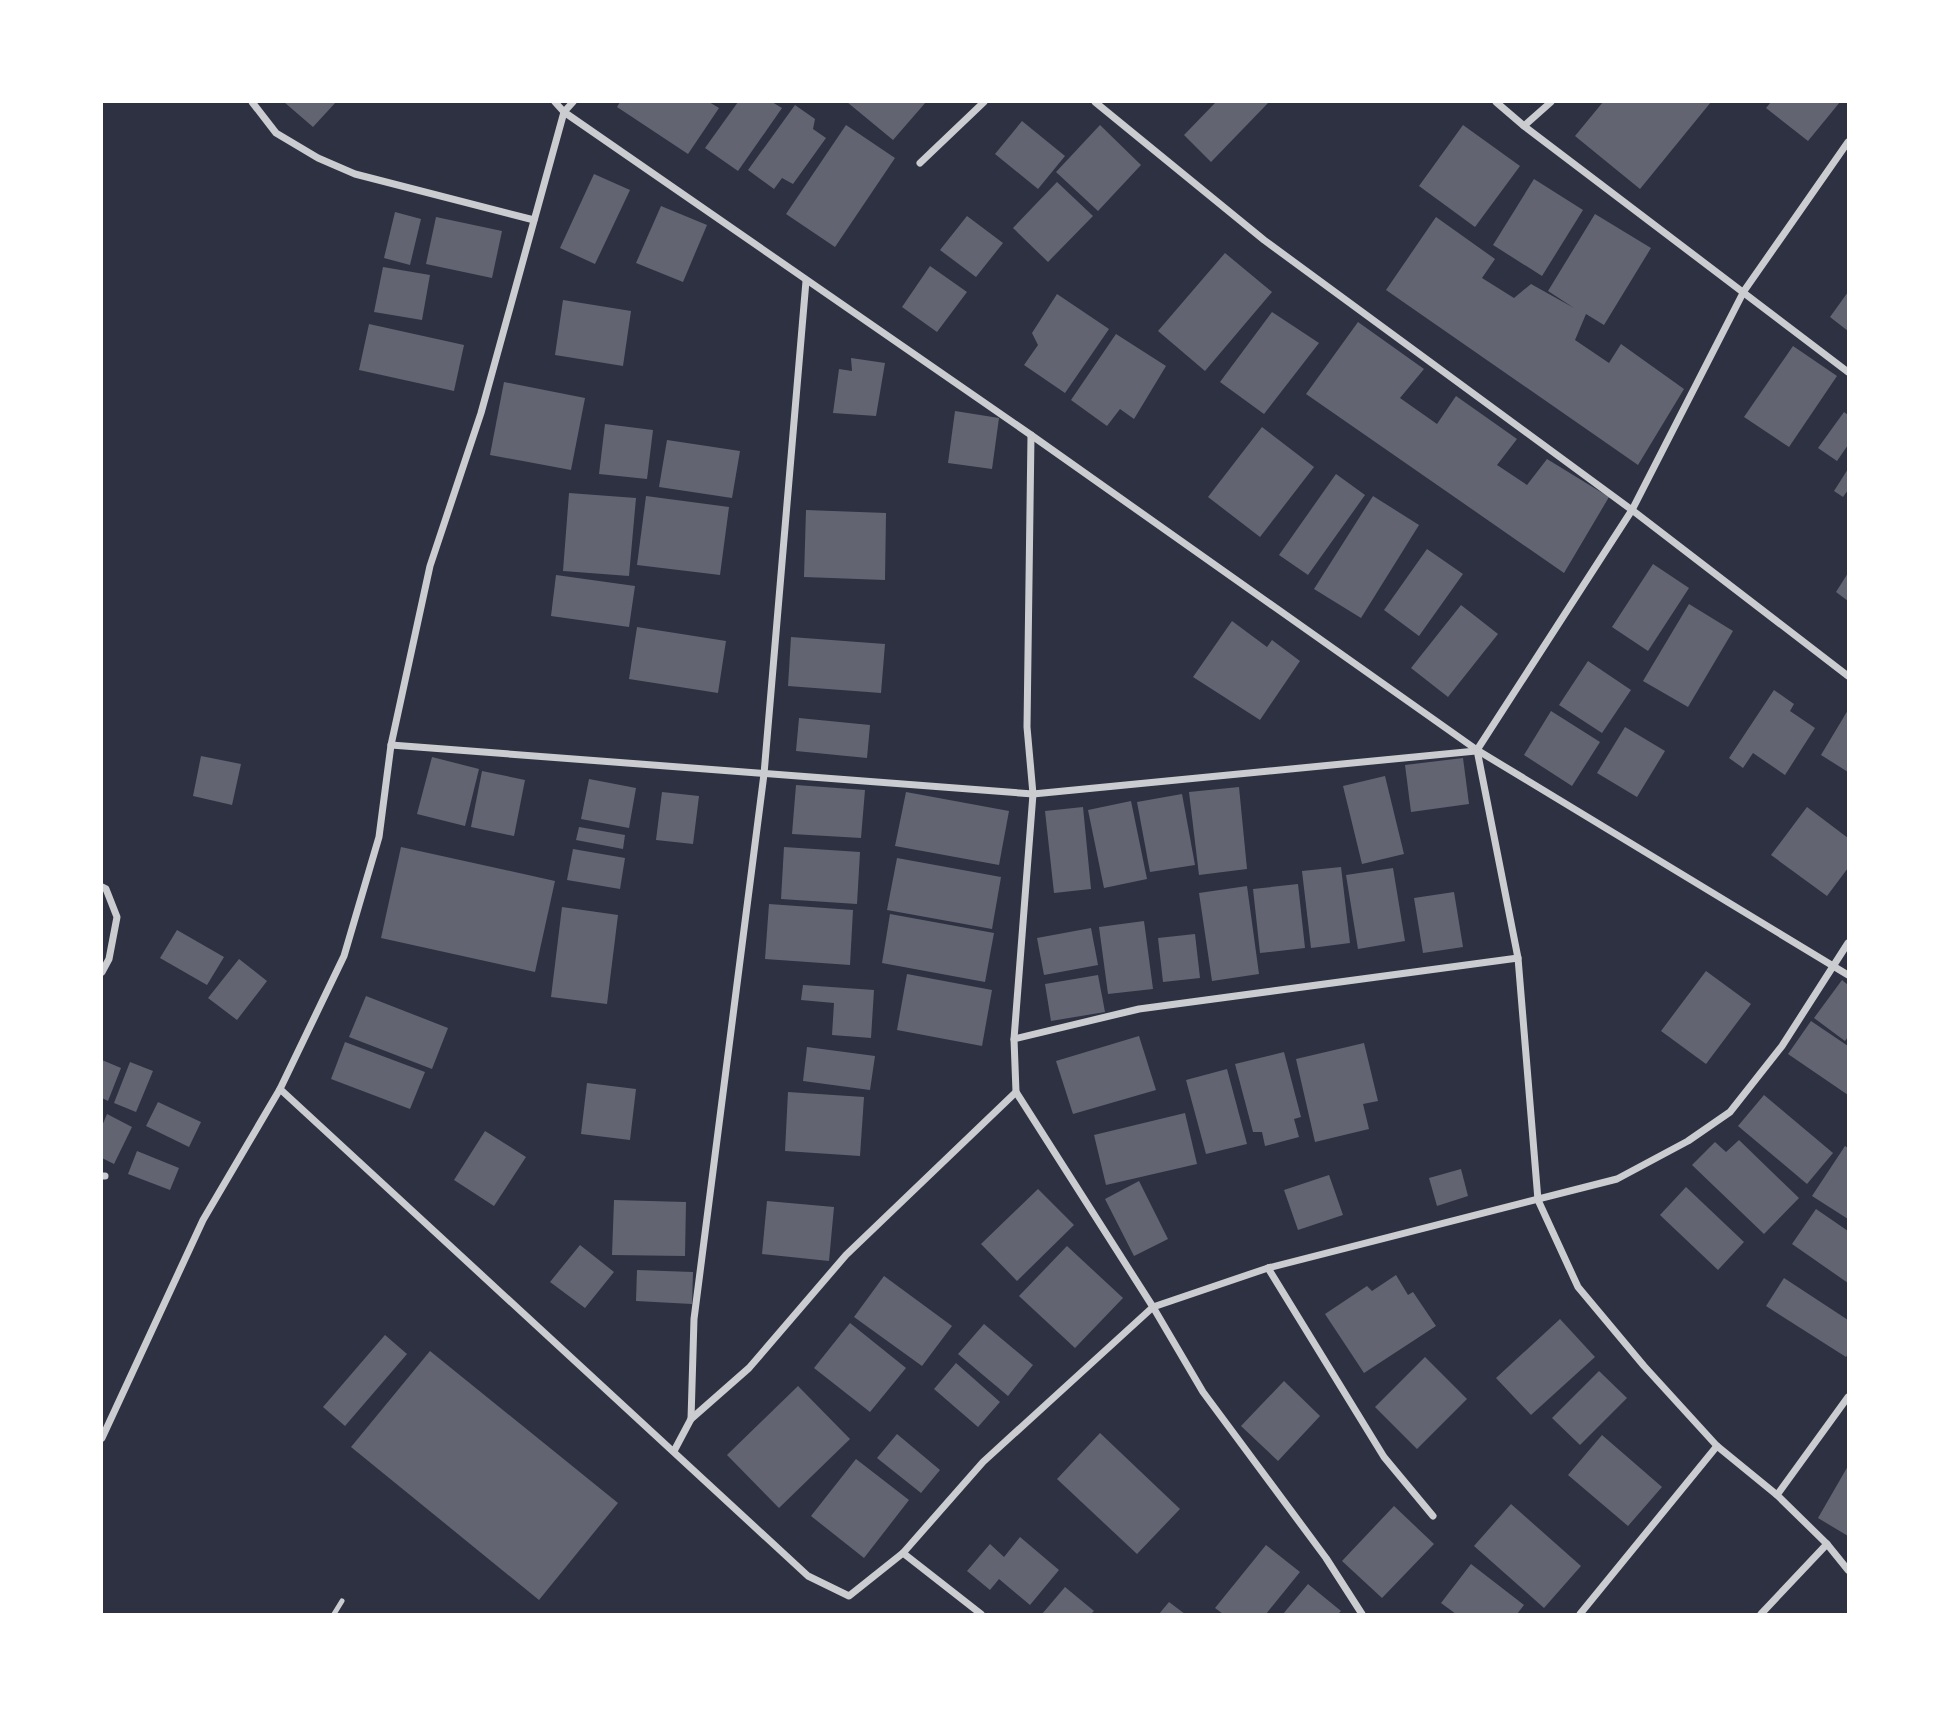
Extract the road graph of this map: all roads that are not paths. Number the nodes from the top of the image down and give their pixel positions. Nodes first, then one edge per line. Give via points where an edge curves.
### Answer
1 (252, 102) edge
2 (555, 102) edge
3 (573, 102) edge
4 (984, 102) edge
5 (1096, 102) edge
6 (1496, 102) edge
7 (1551, 102) edge
8 (564, 112) junction
9 (1524, 126) junction
10 (1849, 142) edge
11 (920, 163) dead end
12 (534, 220) junction
13 (806, 281) junction
14 (1744, 291) junction
15 (1849, 372) edge
16 (1031, 435) junction
17 (1632, 510) junction
18 (1849, 676) edge
19 (391, 745) junction
20 (1477, 750) junction
21 (765, 774) junction
22 (1033, 794) junction
23 (102, 887) edge
24 (1849, 943) edge
25 (1518, 958) junction
26 (1834, 966) junction
27 (102, 972) edge
28 (1849, 975) edge
29 (1014, 1039) junction
30 (280, 1089) junction
31 (1016, 1092) junction
32 (1538, 1200) junction
33 (1268, 1268) junction
34 (1153, 1307) junction
35 (1849, 1396) edge
36 (691, 1419) junction
37 (102, 1438) edge
38 (1717, 1446) junction
39 (674, 1451) junction
40 (1777, 1496) junction
41 (1433, 1516) dead end
42 (1827, 1545) junction
43 (903, 1553) junction
44 (1849, 1570) edge
45 (342, 1601) dead end
46 (334, 1615) edge
47 (981, 1615) edge
48 (1362, 1615) edge
49 (1580, 1615) edge
50 (1761, 1615) edge

1 - 12 street via 276,133 355,174
2 - 8 street
3 - 8 street
4 - 11 street
5 - 17 street via 1264,240
6 - 9 street
7 - 9 street
8 - 12 street
8 - 13 street
9 - 14 street
10 - 14 street
12 - 19 street via 481,413 430,566
13 - 16 street
13 - 21 street
14 - 15 street
14 - 17 street
16 - 20 street
16 - 22 street via 1027,727
17 - 18 street
17 - 20 street
19 - 21 street
19 - 30 street via 379,837 344,956
20 - 22 street
20 - 25 street
20 - 26 street
21 - 22 street
21 - 36 street via 694,1319
22 - 29 street
23 - 27 street via 117,917
24 - 26 street
25 - 29 street via 1139,1009
25 - 32 street
26 - 28 street
26 - 32 street via 1782,1046 1730,1112 1688,1141 1617,1179
29 - 31 street
30 - 37 street via 203,1220
30 - 39 street
31 - 34 street
31 - 36 street via 846,1255 749,1368
32 - 33 street
32 - 38 street via 1578,1287
33 - 34 street
33 - 41 street via 1384,1457
34 - 43 street via 984,1462
34 - 48 street via 1203,1392 1326,1558
35 - 40 street
36 - 39 street
38 - 40 street
38 - 49 street
39 - 43 street via 808,1576 849,1596
40 - 42 street
42 - 44 street
42 - 50 street
43 - 47 street
45 - 46 lane

